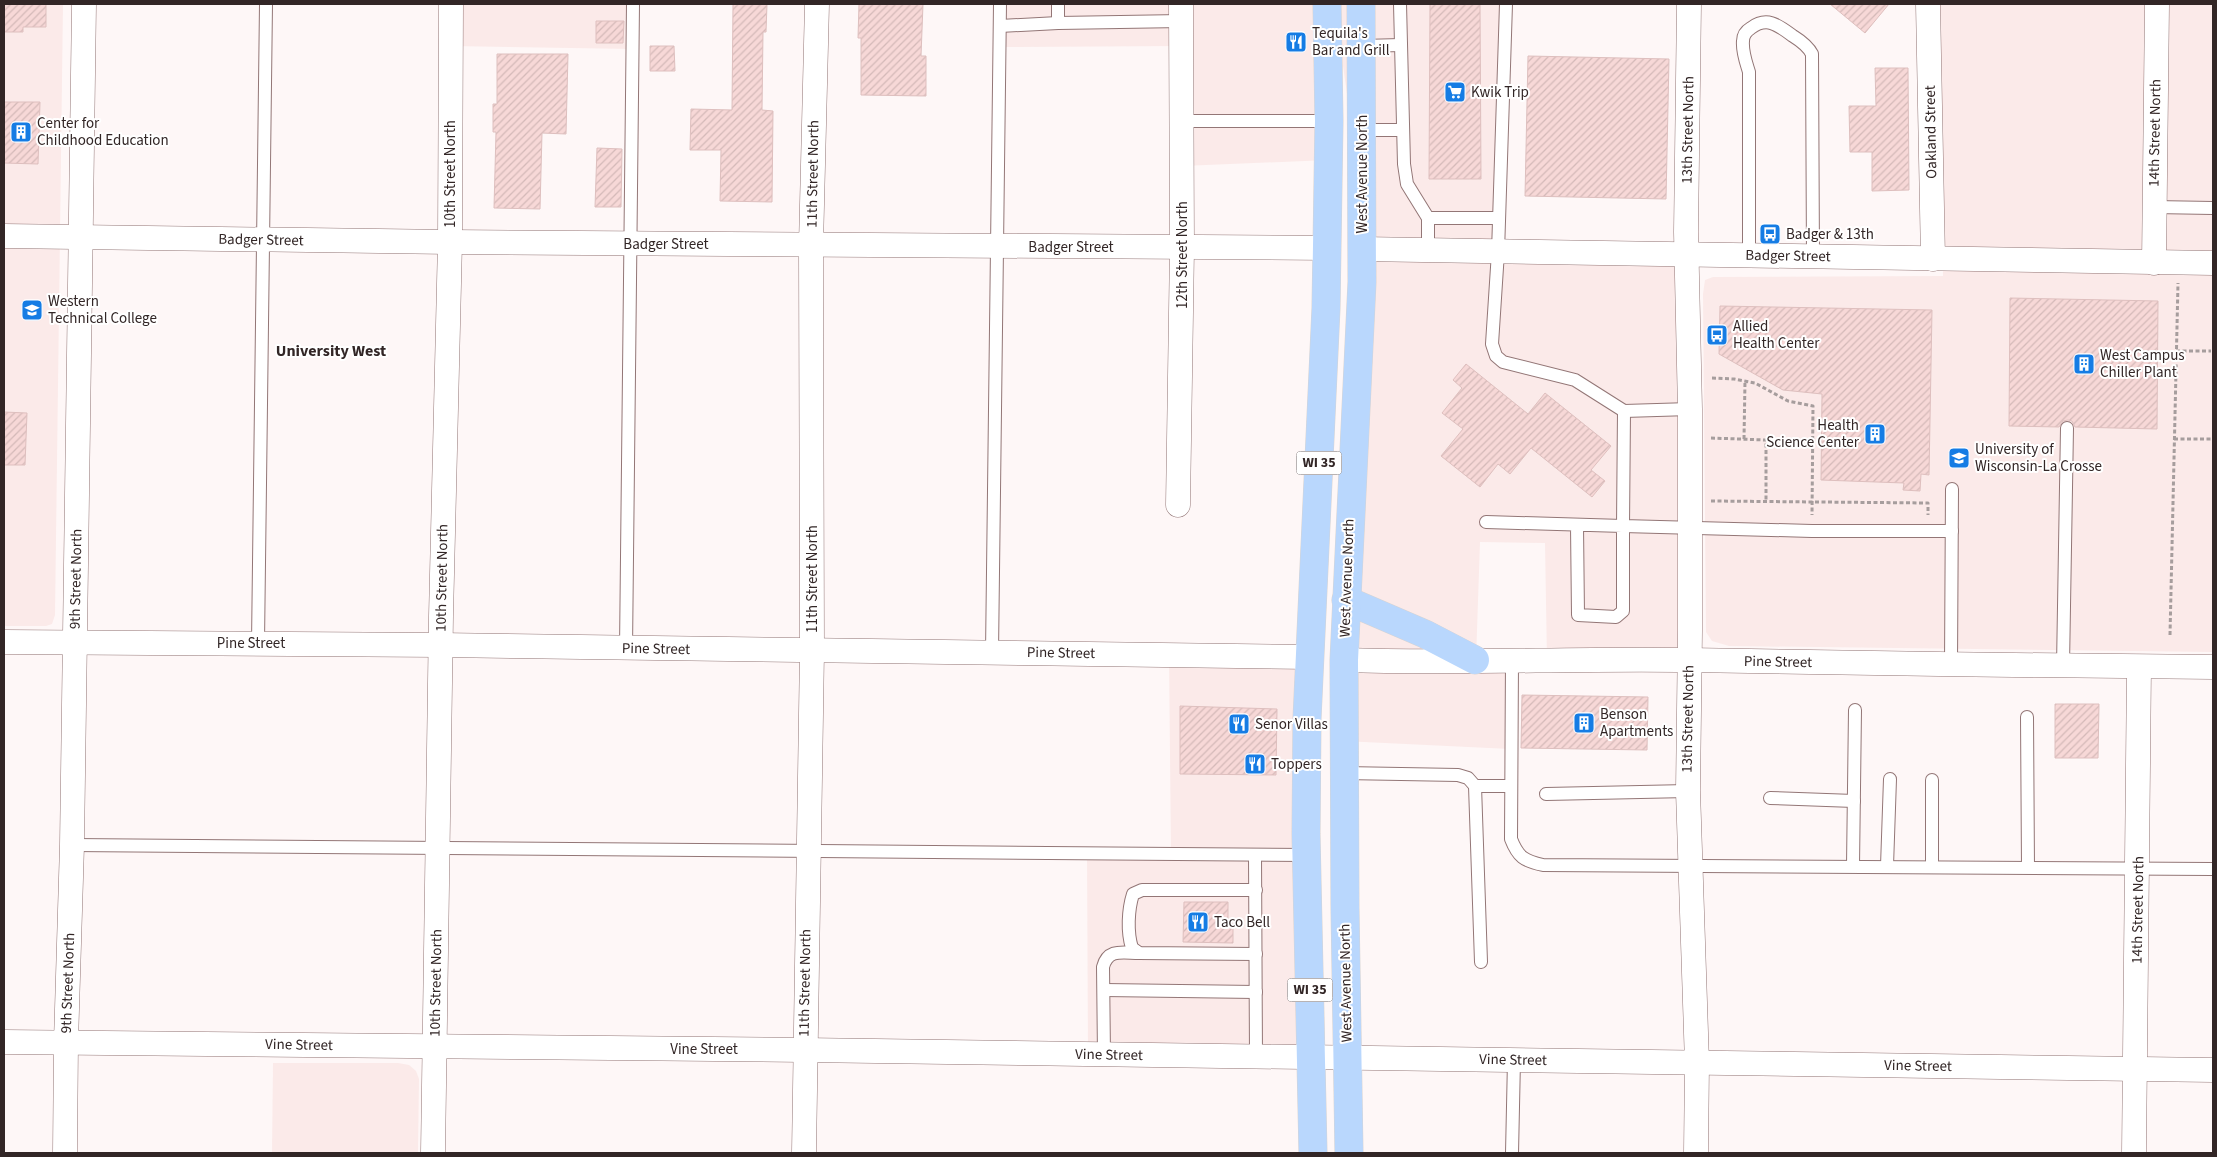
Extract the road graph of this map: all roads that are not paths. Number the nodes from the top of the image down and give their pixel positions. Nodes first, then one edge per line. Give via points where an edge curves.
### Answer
1 (84, 4) edge
2 (266, 4) edge
3 (451, 4) edge
4 (634, 4) edge
5 (817, 4) edge
6 (1000, 4) edge
7 (1058, 4) edge
8 (1327, 4) edge
9 (1361, 4) edge
10 (1400, 4) edge
11 (1506, 4) edge
12 (1690, 4) edge
13 (1928, 4) edge
14 (2157, 4) edge
15 (1181, 13) edge
16 (1058, 23) junction
17 (1000, 26) junction
18 (1401, 45) junction
19 (1362, 46) junction
20 (1182, 121) junction
21 (1329, 122) junction
22 (1362, 130) junction
23 (1403, 130) junction
24 (2154, 207) junction
25 (2213, 208) edge
26 (1428, 218) junction
27 (1499, 218) junction
28 (4, 236) edge
29 (82, 237) junction
30 (262, 240) junction
31 (450, 242) junction
32 (632, 243) junction
33 (811, 245) junction
34 (996, 247) junction
35 (1182, 248) junction
36 (1328, 248) junction
37 (1362, 249) junction
38 (1428, 250) junction
39 (1498, 252) junction
40 (1749, 255) junction
41 (1687, 256) junction
42 (1813, 256) junction
43 (1933, 259) junction
44 (2154, 262) junction
45 (2213, 263) edge
46 (1690, 409) junction
47 (1624, 411) junction
48 (2067, 428) dead end
49 (1952, 489) dead end
50 (1178, 505) dead end
51 (1486, 522) dead end
52 (1577, 526) junction
53 (1623, 526) junction
54 (1689, 528) junction
55 (1952, 531) junction
56 (1346, 600) junction
57 (4, 642) edge
58 (75, 643) junction
59 (258, 643) junction
60 (441, 645) junction
61 (626, 649) junction
62 (812, 651) junction
63 (992, 652) junction
64 (1309, 657) junction
65 (1344, 660) junction
66 (1476, 660) junction
67 (1689, 660) junction
68 (1512, 661) junction
69 (1951, 664) junction
70 (2064, 666) junction
71 (2140, 667) junction
72 (2213, 667) edge
73 (1855, 710) dead end
74 (2027, 717) dead end
75 (1344, 773) junction
76 (1890, 778) dead end
77 (1932, 780) dead end
78 (1475, 786) junction
79 (1510, 786) junction
80 (1688, 791) junction
81 (1546, 794) dead end
82 (1770, 798) dead end
83 (1854, 801) junction
84 (72, 845) junction
85 (439, 848) junction
86 (808, 850) junction
87 (1255, 855) junction
88 (1307, 855) junction
89 (1689, 865) junction
90 (1853, 866) junction
91 (1887, 866) junction
92 (1932, 866) junction
93 (2028, 867) junction
94 (2138, 868) junction
95 (2213, 869) edge
96 (1256, 890) junction
97 (1139, 953) junction
98 (1256, 954) junction
99 (1481, 962) dead end
100 (1104, 990) junction
101 (1256, 992) junction
102 (4, 1042) edge
103 (66, 1042) junction
104 (435, 1047) junction
105 (804, 1050) junction
106 (1104, 1054) junction
107 (1256, 1057) junction
108 (1312, 1058) junction
109 (1348, 1058) junction
110 (1514, 1060) junction
111 (1697, 1063) junction
112 (2136, 1069) junction
113 (2213, 1070) edge
114 (65, 1153) edge
115 (433, 1153) edge
116 (804, 1153) edge
117 (1313, 1153) edge
118 (1349, 1153) edge
119 (1512, 1153) edge
120 (1696, 1153) edge
121 (2134, 1153) edge

1 - 29 street, 9th Street North
2 - 30 lane
3 - 31 street, 10th Street North
4 - 32 lane
5 - 33 street, 11th Street North
6 - 17 lane
7 - 16 lane
8 - 21 main road, WI 35
9 - 19 main road, West Avenue North / WI 35
10 - 18 lane
11 - 27 lane
12 - 41 street, 13th Street North
13 - 43 street, Oakland Street
14 - 24 street, 14th Street North
15 - 16 lane
15 - 20 street, 12th Street North
16 - 17 lane
17 - 34 lane
18 - 19 lane
18 - 23 lane
19 - 22 main road, West Avenue North / WI 35
20 - 21 lane
20 - 35 street, 12th Street North
21 - 36 main road, WI 35
22 - 23 lane
22 - 37 main road, West Avenue North / WI 35
23 - 26 lane via 1407,184
24 - 25 lane
24 - 44 street, 14th Street North
26 - 27 lane
26 - 38 lane
27 - 39 lane
28 - 29 street, Badger Street
29 - 30 street, Badger Street
29 - 58 street, 9th Street North
30 - 31 street, Badger Street
30 - 59 lane
31 - 32 street, Badger Street
31 - 60 street, 10th Street North
32 - 33 street, Badger Street
32 - 61 lane
33 - 34 street, Badger Street
33 - 62 street, 11th Street North
34 - 35 street, Badger Street
34 - 63 lane
35 - 36 street, Badger Street
35 - 50 street, 12th Street North
36 - 64 main road, WI 35
37 - 38 street, Badger Street
37 - 56 main road, West Avenue North / WI 35
38 - 39 street, Badger Street
39 - 41 street, Badger Street
39 - 47 lane via 1492,344 1496,356 1517,367 1575,380
40 - 41 street, Badger Street
40 - 42 street, Badger Street
40 - 42 lane via 1749,72 1743,38 1748,30 1767,21 1778,25 1808,47 1812,54
41 - 46 street, 13th Street North
42 - 43 street, Badger Street
43 - 44 street, Badger Street
44 - 45 street, Badger Street
46 - 47 lane
46 - 54 street, 13th Street North
47 - 53 lane
48 - 70 lane
49 - 55 lane
51 - 52 lane
52 - 53 lane
52 - 53 lane via 1578,614 1616,617 1623,611
53 - 54 lane
54 - 55 lane
54 - 67 street, 13th Street North
55 - 69 lane
56 - 65 main road, West Avenue North / WI 35
56 - 66 main road
57 - 58 street, Pine Street
58 - 59 street, Pine Street
58 - 84 street, 9th Street North
59 - 60 street, Pine Street
60 - 61 street, Pine Street
60 - 85 street, 10th Street North
61 - 62 street, Pine Street
62 - 63 street, Pine Street
62 - 86 street, 11th Street North
63 - 64 street, Pine Street
64 - 88 main road, WI 35
65 - 66 street, Pine Street via 1423,663
65 - 75 main road, West Avenue North / WI 35
66 - 68 street, Pine Street
67 - 68 street, Pine Street
67 - 69 street, Pine Street
67 - 80 street, 13th Street North
68 - 79 lane
69 - 70 street, Pine Street
70 - 71 street, Pine Street
71 - 72 street, Pine Street
71 - 94 street, 14th Street North
73 - 83 lane
74 - 93 lane
75 - 78 lane via 1458,774
75 - 109 main road, West Avenue North / WI 35
76 - 91 lane
77 - 92 lane
78 - 79 lane
78 - 99 lane
79 - 89 lane via 1511,839 1516,853 1528,862 1543,865
80 - 81 lane
80 - 89 street, 13th Street North
82 - 83 lane
83 - 90 lane
84 - 85 lane
84 - 103 street, 9th Street North
85 - 86 lane
85 - 104 street, 10th Street North
86 - 87 lane
86 - 105 street, 11th Street North
87 - 88 lane
87 - 96 lane
88 - 108 main road, WI 35
89 - 90 lane
89 - 111 street, 13th Street North
90 - 91 lane
91 - 92 lane
92 - 93 lane
93 - 94 lane
94 - 95 lane
94 - 112 street, 14th Street North
96 - 97 lane via 1142,890 1133,894 1130,940 1132,948
96 - 98 lane
97 - 98 lane
97 - 100 lane via 1112,953 1106,959
98 - 101 lane
100 - 101 lane
100 - 106 lane
101 - 107 lane
102 - 103 street, Vine Street
103 - 104 street, Vine Street
103 - 114 street, 9th Street North
104 - 105 street, Vine Street
104 - 115 street, 10th Street North
105 - 106 street, Vine Street
105 - 116 street, 11th Street North
106 - 107 street, Vine Street
107 - 108 street, Vine Street
108 - 109 street, Vine Street
108 - 117 main road, WI 35
109 - 110 street, Vine Street
109 - 118 main road, West Avenue North / WI 35
110 - 111 street, Vine Street
110 - 119 lane
111 - 112 street, Vine Street
111 - 120 street, 13th Street North
112 - 113 street, Vine Street
112 - 121 street, 14th Street North

